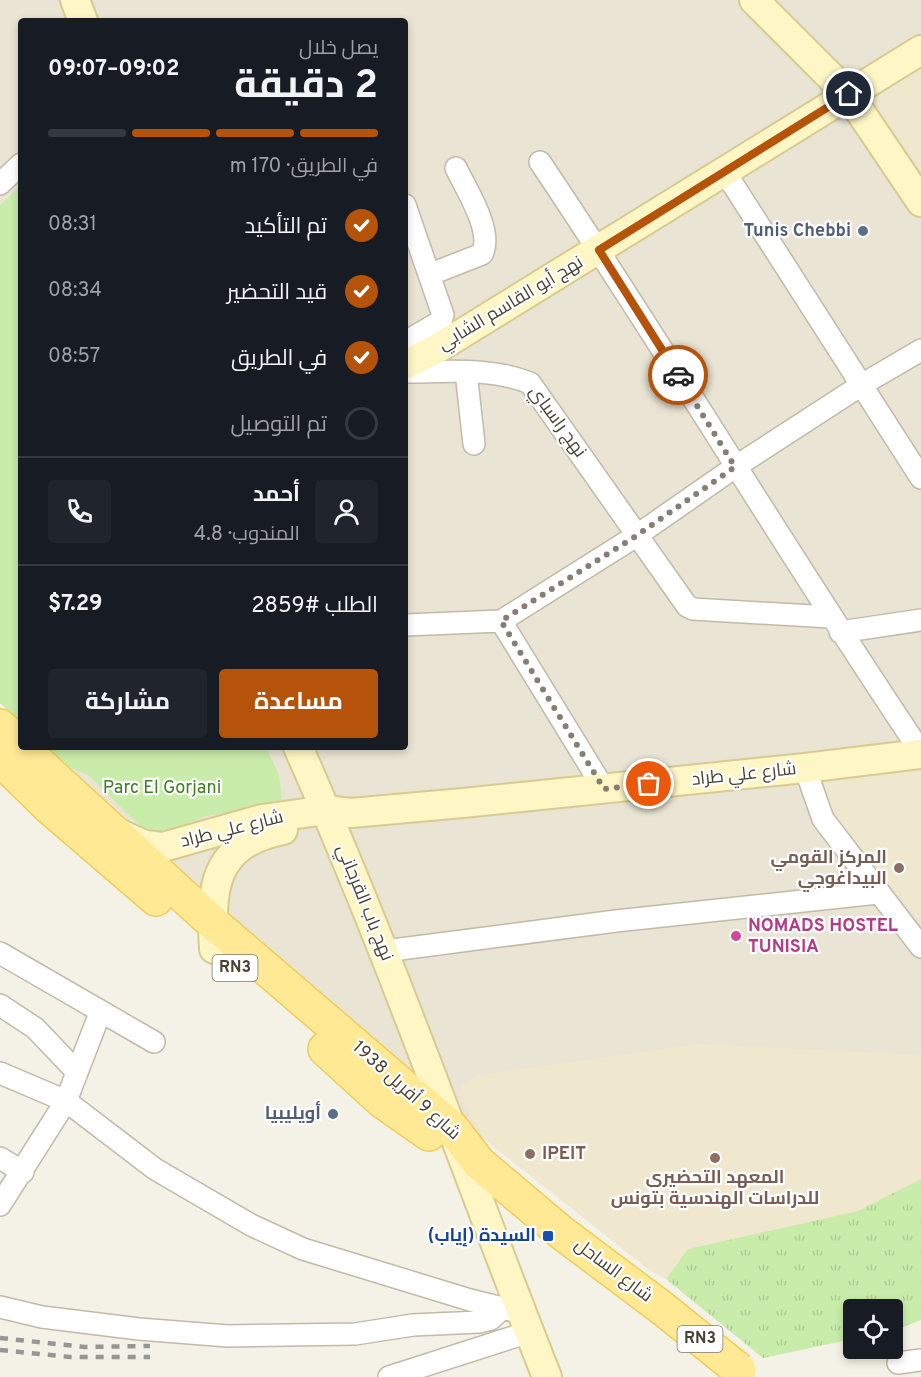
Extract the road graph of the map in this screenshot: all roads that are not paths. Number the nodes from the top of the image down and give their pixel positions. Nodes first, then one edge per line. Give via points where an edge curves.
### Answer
1 (75, 0) edge
2 (754, 0) edge
3 (82, 18) edge
4 (921, 50) edge
5 (849, 94) junction
6 (540, 162) dead end
7 (18, 167) edge
8 (456, 168) dead end
9 (725, 172) junction
10 (0, 184) edge
11 (921, 202) edge
12 (408, 213) edge
13 (599, 250) junction
14 (431, 274) junction
15 (408, 340) edge
16 (921, 350) edge
17 (408, 363) edge
18 (408, 372) edge
19 (466, 372) junction
20 (863, 384) junction
21 (474, 444) dead end
22 (735, 467) junction
23 (921, 478) edge
24 (636, 536) junction
25 (921, 620) edge
26 (501, 621) junction
27 (408, 625) edge
28 (835, 625) junction
29 (0, 726) edge
30 (18, 744) edge
31 (24, 750) edge
32 (300, 750) edge
33 (921, 753) edge
34 (0, 759) edge
35 (805, 768) junction
36 (604, 789) junction
37 (336, 815) junction
38 (115, 831) junction
39 (878, 893) junction
40 (213, 936) junction
41 (921, 947) edge
42 (385, 951) junction
43 (0, 954) edge
44 (0, 1005) edge
45 (100, 1013) junction
46 (154, 1042) dead end
47 (425, 1061) junction
48 (77, 1072) junction
49 (0, 1073) edge
50 (390, 1092) junction
51 (66, 1101) junction
52 (464, 1149) junction
53 (0, 1158) edge
54 (23, 1172) junction
55 (0, 1205) edge
56 (0, 1307) edge
57 (519, 1318) junction
58 (921, 1360) edge
59 (898, 1363) dead end
60 (743, 1374) edge
61 (389, 1377) edge
62 (548, 1377) edge

1 - 3 street
2 - 5 street
4 - 5 street, نهج أبو القاسم الشابي
5 - 9 street, نهج أبو القاسم الشابي
5 - 11 street
6 - 13 street
7 - 10 street
8 - 14 street via 487,243 482,254
9 - 13 street, نهج أبو القاسم الشابي
9 - 20 street
12 - 14 street
13 - 17 street, نهج أبو القاسم الشابي
13 - 22 street
14 - 15 street via 443,315 441,321
16 - 20 street
18 - 19 street, نهج راسباي
19 - 21 street
19 - 24 street, نهج راسباي via 513,376 530,383
20 - 22 street
20 - 23 street
22 - 24 street
22 - 28 street
24 - 26 street
24 - 28 street, نهج راسباي via 678,597 693,609
25 - 28 street, نهج راسباي
26 - 27 street
26 - 36 street
28 - 33 street
29 - 30 main road, شارع 9 أفريل 1938 / RN3
31 - 38 main road, شارع 9 أفريل 1938 / RN3
32 - 37 street, نهج باب القرجاني
33 - 35 street, شارع علي طراد
34 - 40 main road, شارع 9 أفريل 1938 / RN3 via 48,806
35 - 36 street, شارع علي طراد
35 - 39 street via 823,819
36 - 37 street, شارع علي طراد
37 - 38 street, شارع علي طراد via 262,819 163,847 145,845
37 - 40 street, شارع علي طراد via 276,832 235,850 221,869
37 - 42 street, نهج باب القرجاني
38 - 40 main road, شارع 9 أفريل 1938 / RN3
39 - 41 street
39 - 42 street
40 - 50 main road, شارع 9 أفريل 1938 / RN3
42 - 47 street, نهج باب القرجاني
43 - 45 street
44 - 48 street via 35,1028
45 - 46 street
45 - 48 street
47 - 50 street via 418,1080
47 - 52 street, نهج باب القرجاني
48 - 51 street
49 - 51 street
50 - 52 main road, شارع 9 أفريل 1938 / RN3
51 - 54 street
51 - 57 street via 155,1169 251,1225 303,1249
52 - 57 street, نهج باب القرجاني
52 - 60 main road, شارع الساحل / RN3, bridge via 562,1233
53 - 54 street
54 - 55 street
56 - 57 street via 42,1317 228,1336 355,1334 413,1325
57 - 61 street
57 - 62 street, نهج باب القرجاني
58 - 59 street

